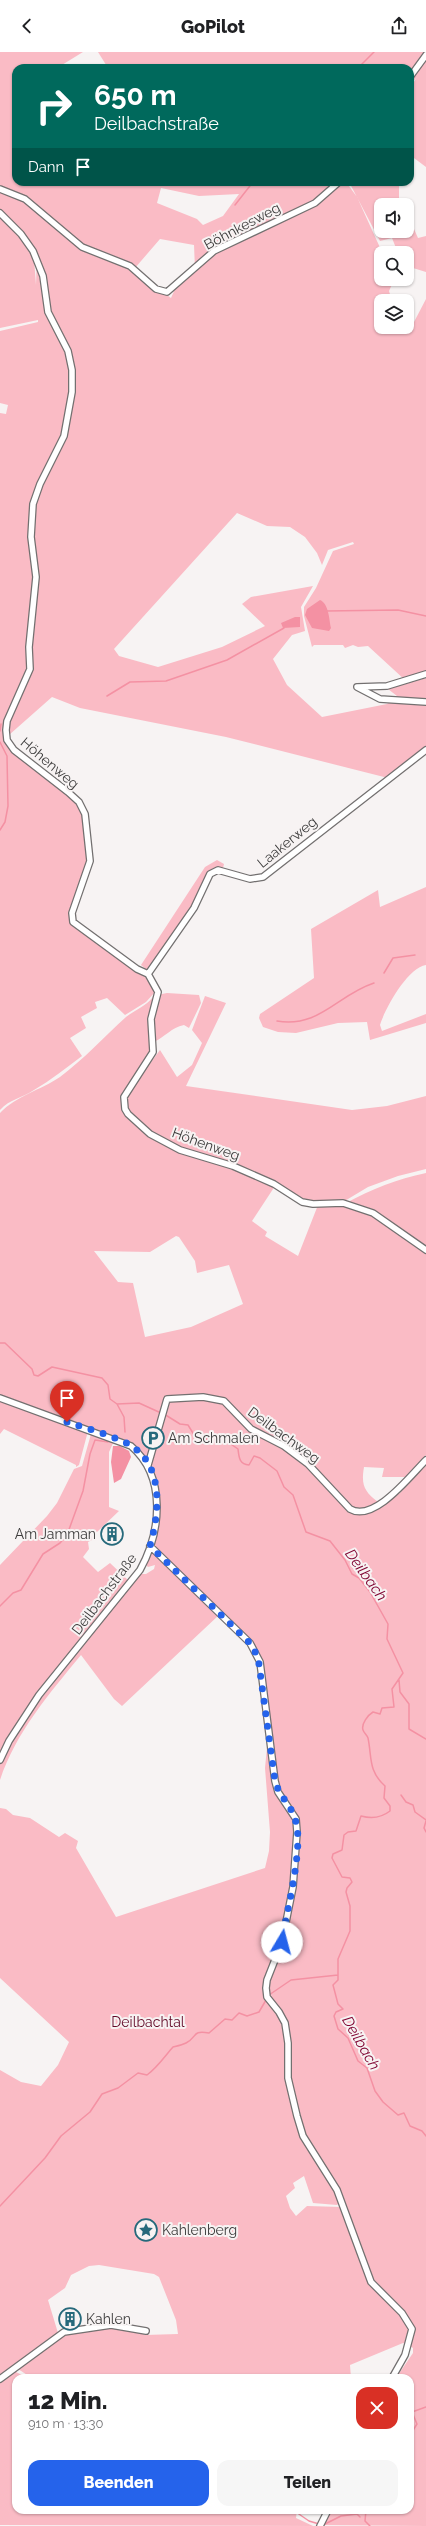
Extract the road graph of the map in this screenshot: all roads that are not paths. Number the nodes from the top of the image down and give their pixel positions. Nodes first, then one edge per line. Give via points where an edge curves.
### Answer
1 (426, 55) edge
2 (414, 72) edge
3 (334, 186) edge
4 (0, 189) edge
5 (0, 213) edge
6 (426, 674) edge
7 (426, 702) edge
8 (426, 750) edge
9 (148, 974) junction
10 (426, 1250) edge
11 (0, 1398) edge
12 (426, 1460) edge
13 (148, 1465) junction
14 (150, 1546) junction
15 (0, 1760) edge
16 (146, 2331) dead end
17 (394, 2374) edge
18 (0, 2379) edge
19 (326, 2514) edge
20 (320, 2526) edge

1 - 2 street
3 - 4 street, Böhnkesweg via 315,203 214,251 168,292 156,289 130,266 82,247 25,199
5 - 9 street, Höhenweg via 21,234 33,251 43,276 48,312 68,351 72,377 72,392 64,436 33,504 31,537 36,577 29,647 30,669 7,721 7,740 14,750 79,802 85,814 90,861 72,914 75,925
6 - 7 street via 387,686 357,687 380,699
8 - 9 street, Laakerweg via 263,877 250,880 218,870 210,874 194,908
9 - 10 street, Höhenweg via 158,992 151,1019 153,1052 124,1097 128,1114 150,1134 180,1150 233,1166 274,1184 302,1202 343,1203 373,1213
11 - 13 street, Deilbachstraße via 122,1442 141,1454
12 - 13 street, Deilbachweg via 401,1487 366,1513 357,1514 350,1510 308,1464 284,1446 251,1429 224,1401 203,1397 166,1399
13 - 14 street, Deilbachstraße via 155,1483 158,1504
14 - 15 street, Deilbachstraße via 140,1570 39,1696 9,1740
14 - 17 street via 250,1643 260,1662 275,1781 278,1792 296,1819 297,1832 293,1883 282,1942 267,1980 267,1997 280,2012 285,2023 288,2078 303,2136 337,2190 371,2282 402,2313 412,2329 405,2355
16 - 18 street via 110,2325 64,2332
19 - 20 street

